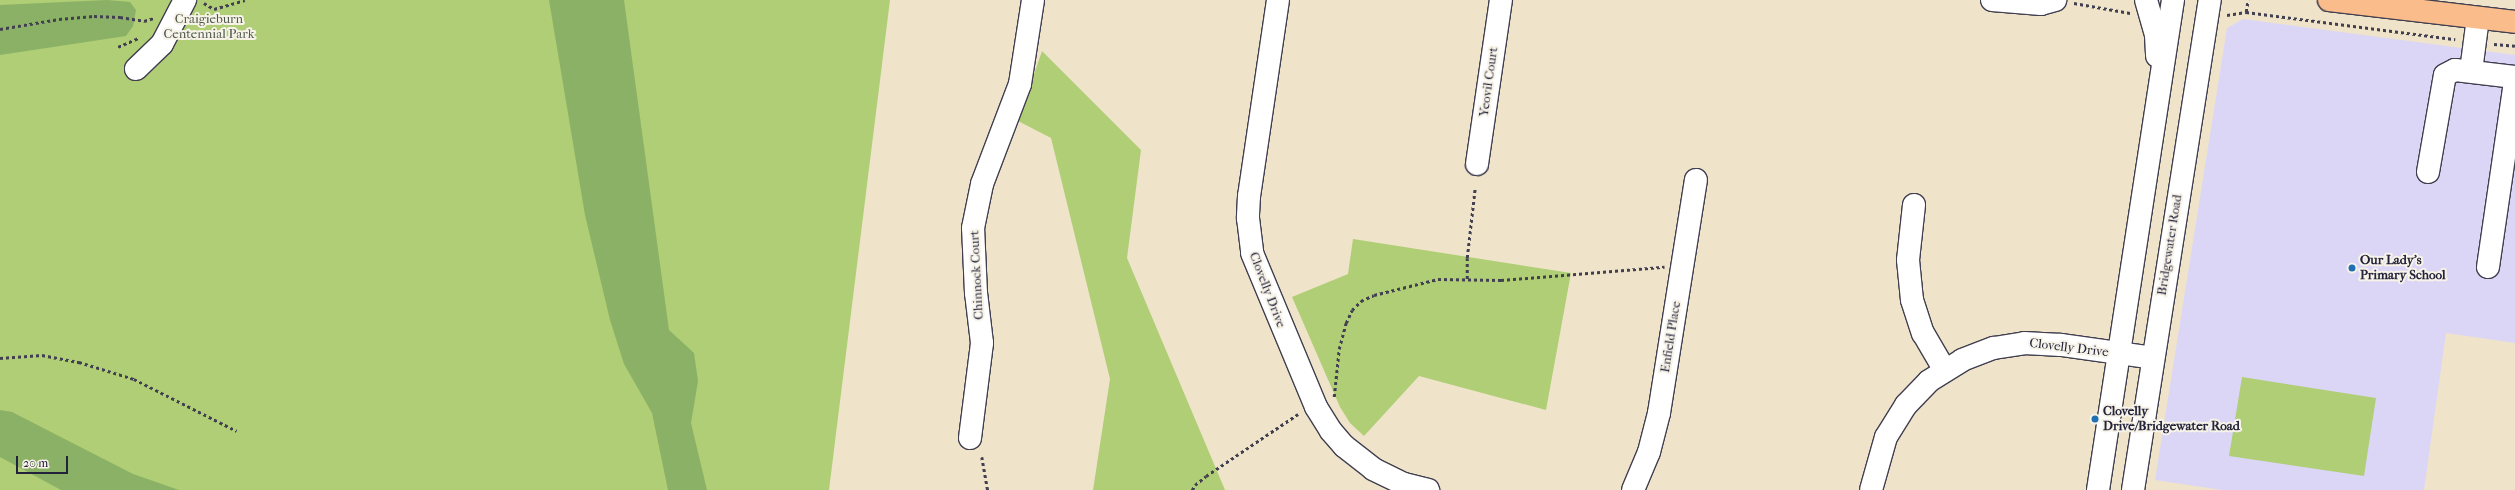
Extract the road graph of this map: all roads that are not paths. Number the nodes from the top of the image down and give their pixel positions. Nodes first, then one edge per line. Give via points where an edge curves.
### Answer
1 (185, 0) edge
2 (1033, 0) edge
3 (1278, 0) edge
4 (1501, 0) edge
5 (1992, 0) edge
6 (2055, 0) edge
7 (2172, 0) edge
8 (2328, 0) edge
9 (2147, 5) edge
10 (2209, 6) edge
11 (2478, 18) junction
12 (2515, 22) edge
13 (136, 69) dead end
14 (2471, 71) junction
15 (2515, 77) edge
16 (2515, 82) edge
17 (2158, 105) junction
18 (2191, 111) junction
19 (1477, 164) dead end
20 (2428, 172) dead end
21 (1696, 180) dead end
22 (1914, 205) dead end
23 (2488, 267) dead end
24 (2119, 354) junction
25 (2153, 358) junction
26 (1944, 369) junction
27 (970, 438) dead end
28 (1428, 490) edge
29 (1632, 490) edge
30 (1871, 490) edge
31 (2098, 490) edge
32 (2133, 490) edge

1 - 13 street via 162,44
2 - 27 street, Chinnock Court via 1020,84 982,184 973,228 976,292 982,343
3 - 28 street, Clovelly Drive via 1249,196 1248,218 1252,253 1316,407 1332,431 1349,450 1373,469 1404,484
4 - 19 street, Yeovil Court
5 - 6 street via 2041,4
7 - 17 street
8 - 11 main road
9 - 17 street via 2156,35
10 - 18 street, Bridgewater Road
11 - 12 main road
11 - 14 street
14 - 15 street
14 - 20 street via 2455,70 2445,75
16 - 23 street
17 - 18 street
17 - 24 street
18 - 25 street, Bridgewater Road
21 - 29 street, Enfield Place via 1659,413 1649,452
22 - 26 street via 1908,260 1912,300 1923,333
24 - 25 street, Clovelly Drive
24 - 26 street, Clovelly Drive via 2024,343 1979,353
24 - 31 street
25 - 32 street, Bridgewater Road
26 - 30 street, Clovelly Drive via 1916,394 1895,422 1881,450

